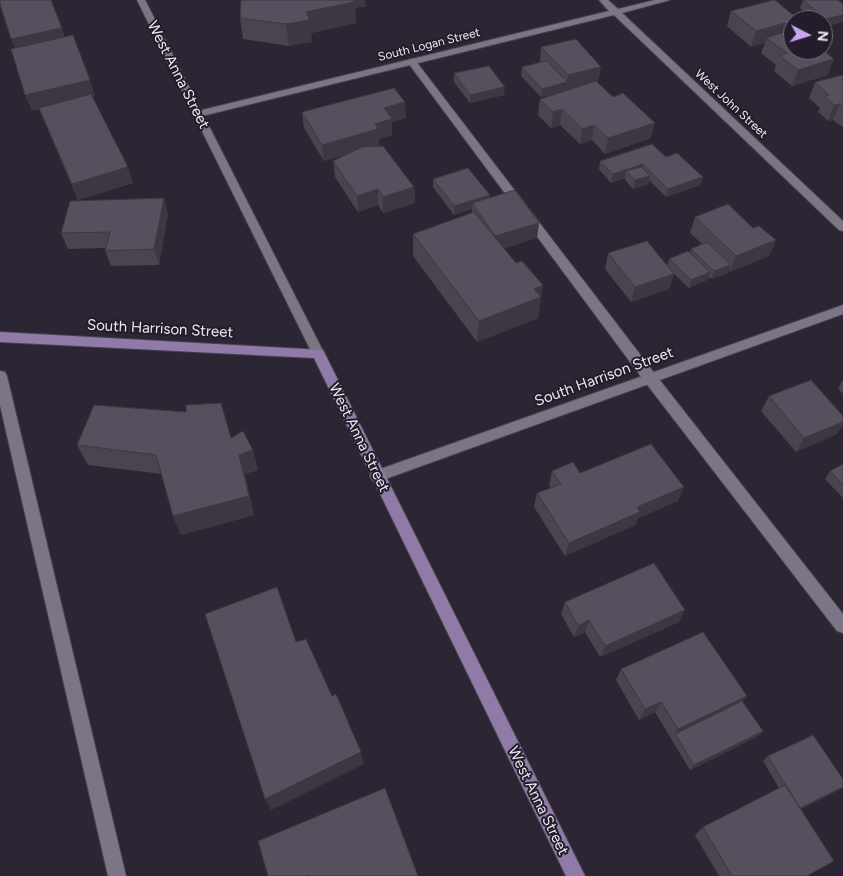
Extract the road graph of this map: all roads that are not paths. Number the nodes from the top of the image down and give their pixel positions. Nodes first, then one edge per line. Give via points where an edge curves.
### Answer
1 (141, 0) edge
2 (603, 0) edge
3 (666, 0) edge
4 (616, 12) junction
5 (412, 62) junction
6 (198, 114) junction
7 (843, 227) edge
8 (843, 309) edge
9 (0, 337) edge
10 (318, 353) junction
11 (0, 376) edge
12 (650, 378) junction
13 (377, 476) junction
14 (843, 626) edge
15 (117, 876) edge
16 (576, 876) edge

1 - 6 street, West Anna Street
2 - 4 street, West John Street
3 - 4 street, South Logan Street
4 - 5 street, South Logan Street
4 - 7 street, West John Street
5 - 6 street, South Logan Street
5 - 12 street
6 - 10 street, West Anna Street
8 - 12 street, South Harrison Street
9 - 10 main road, South Harrison Street
10 - 13 main road, West Anna Street
11 - 15 street
12 - 13 street, South Harrison Street
12 - 14 street
13 - 16 main road, West Anna Street

